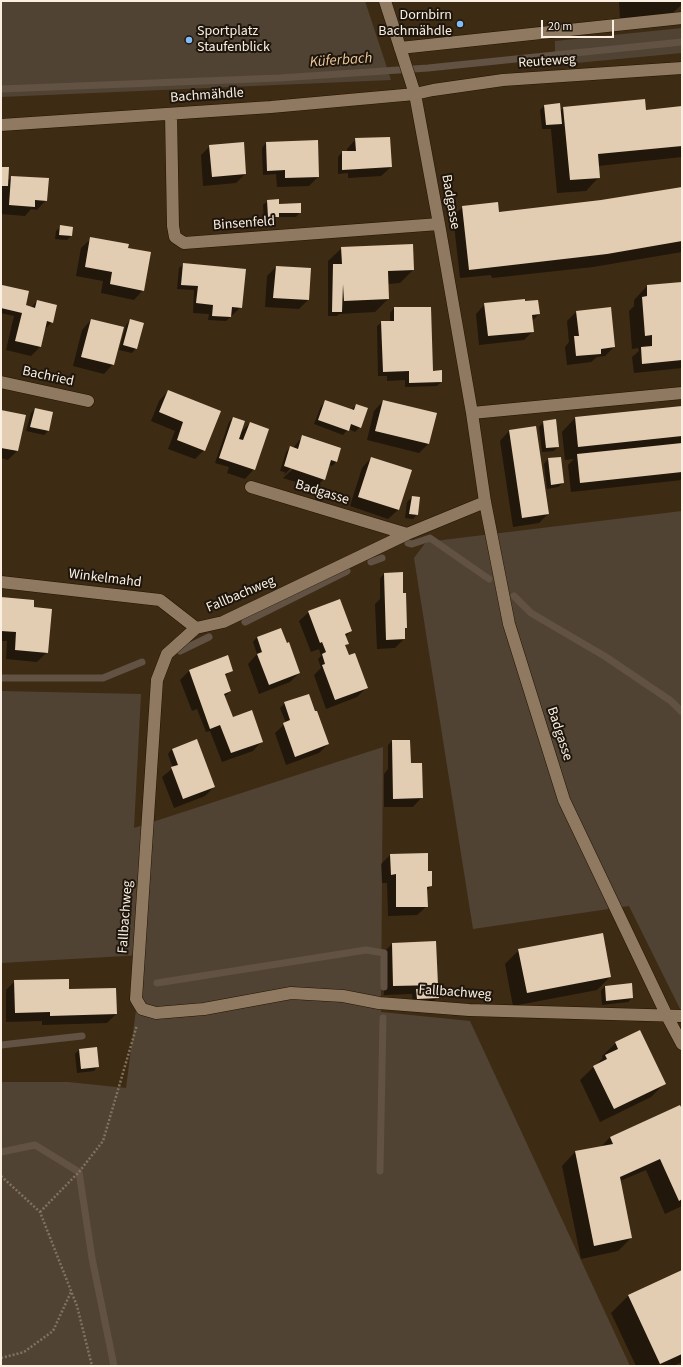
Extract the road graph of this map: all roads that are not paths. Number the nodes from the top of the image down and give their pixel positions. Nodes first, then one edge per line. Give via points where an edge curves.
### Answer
1 (385, 1) edge
2 (682, 18) edge
3 (400, 48) junction
4 (682, 68) edge
5 (415, 94) junction
6 (171, 114) junction
7 (1, 125) edge
8 (440, 224) junction
9 (1, 382) edge
10 (682, 393) edge
11 (88, 401) dead end
12 (472, 412) junction
13 (251, 487) dead end
14 (485, 502) junction
15 (407, 534) junction
16 (1, 582) edge
17 (196, 628) junction
18 (667, 1016) junction
19 (682, 1016) edge
20 (682, 1044) edge

1 - 3 street, Badgasse
2 - 3 street
3 - 5 street, Badgasse
4 - 5 street, Reuteweg via 503,80
5 - 6 street, Bachmähdle
5 - 8 street, Badgasse
6 - 7 street, Bachmähdle
6 - 8 street, Binsenfeld via 173,226 175,237 184,243
8 - 12 street, Badgasse
9 - 11 street, Bachried
10 - 12 street
12 - 14 street, Badgasse
13 - 15 street, Badgasse
14 - 15 street, Fallbachweg
14 - 18 street, Badgasse via 509,624 564,800
15 - 17 street, Fallbachweg via 223,622
16 - 17 street, Winkelmahd via 160,600
17 - 18 street, Fallbachweg via 167,654 157,680 136,991 136,999 142,1009 156,1013 204,1009 291,993 469,1010
18 - 19 street, Fallbachweg
18 - 20 street, Badgasse

